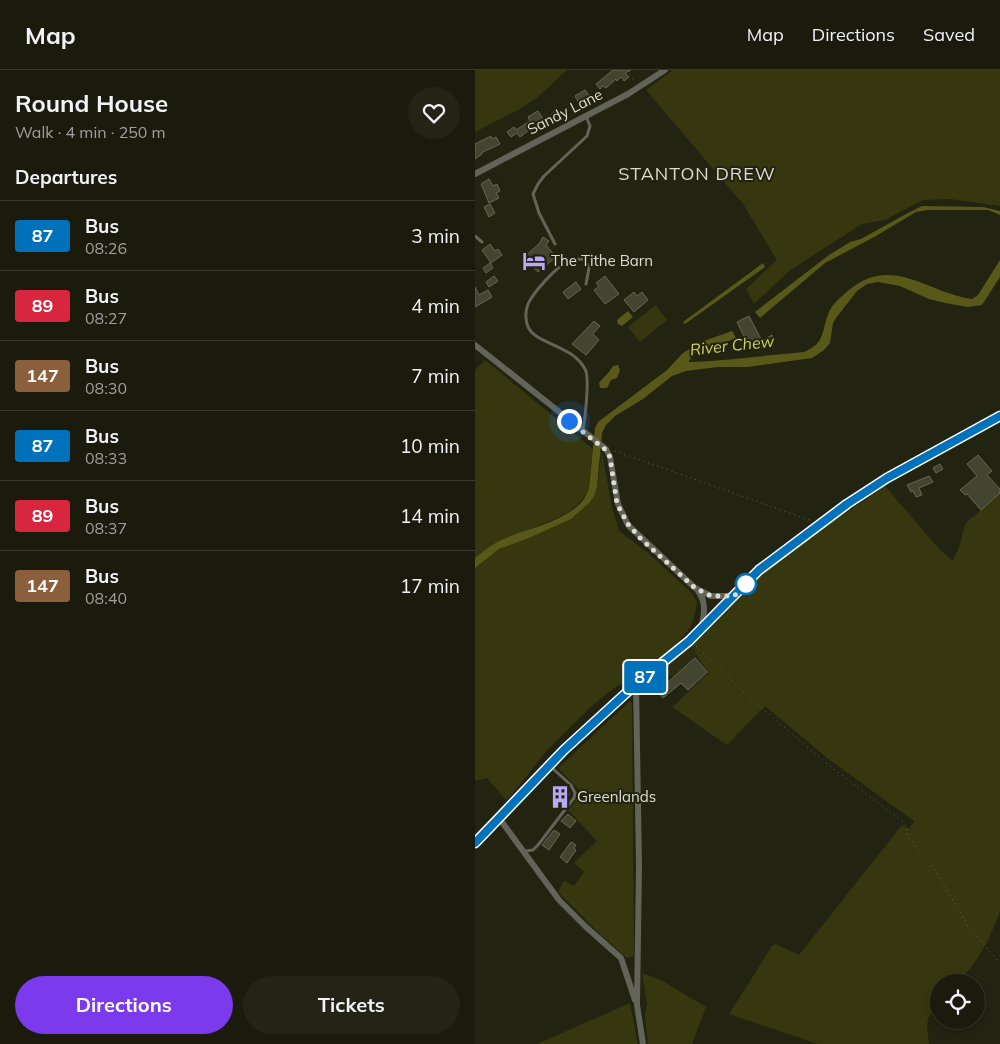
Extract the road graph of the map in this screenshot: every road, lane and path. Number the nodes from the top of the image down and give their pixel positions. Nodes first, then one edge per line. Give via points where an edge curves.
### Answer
1 (627, 70) edge
2 (665, 70) edge
3 (639, 88) junction
4 (585, 116) junction
5 (475, 174) edge
6 (475, 236) edge
7 (482, 242) dead end
8 (555, 244) dead end
9 (586, 284) dead end
10 (475, 345) edge
11 (1000, 416) edge
12 (585, 434) junction
13 (607, 451) junction
14 (816, 527) junction
15 (695, 588) junction
16 (734, 596) junction
17 (701, 630) junction
18 (689, 641) junction
19 (636, 684) junction
20 (548, 765) junction
21 (499, 818) junction
22 (475, 843) edge
23 (525, 851) junction
24 (1000, 963) edge
25 (637, 1006) junction
26 (643, 1044) edge

1 - 3 path
2 - 3 street, Sandy Lane
3 - 4 street, Sandy Lane
4 - 5 street, Sandy Lane
4 - 8 lane via 590,126 587,136 544,176 533,194
6 - 7 lane
9 - 12 lane via 589,268 585,259 565,263 528,304 525,316 534,335 577,357 587,371
10 - 12 street
11 - 14 main road via 887,478
12 - 13 street
13 - 14 path via 613,450 812,521
13 - 15 street via 617,504 628,524
14 - 16 main road via 759,570
15 - 16 street via 711,596
15 - 17 street via 704,605
16 - 17 main road
17 - 18 main road
18 - 19 main road
18 - 24 path via 826,763 902,821 907,836 936,871 968,926
19 - 20 main road
19 - 25 street
20 - 21 main road
20 - 23 lane via 571,785 574,798 538,846
21 - 22 main road
21 - 23 street
23 - 25 street via 559,900 621,958
25 - 26 street

